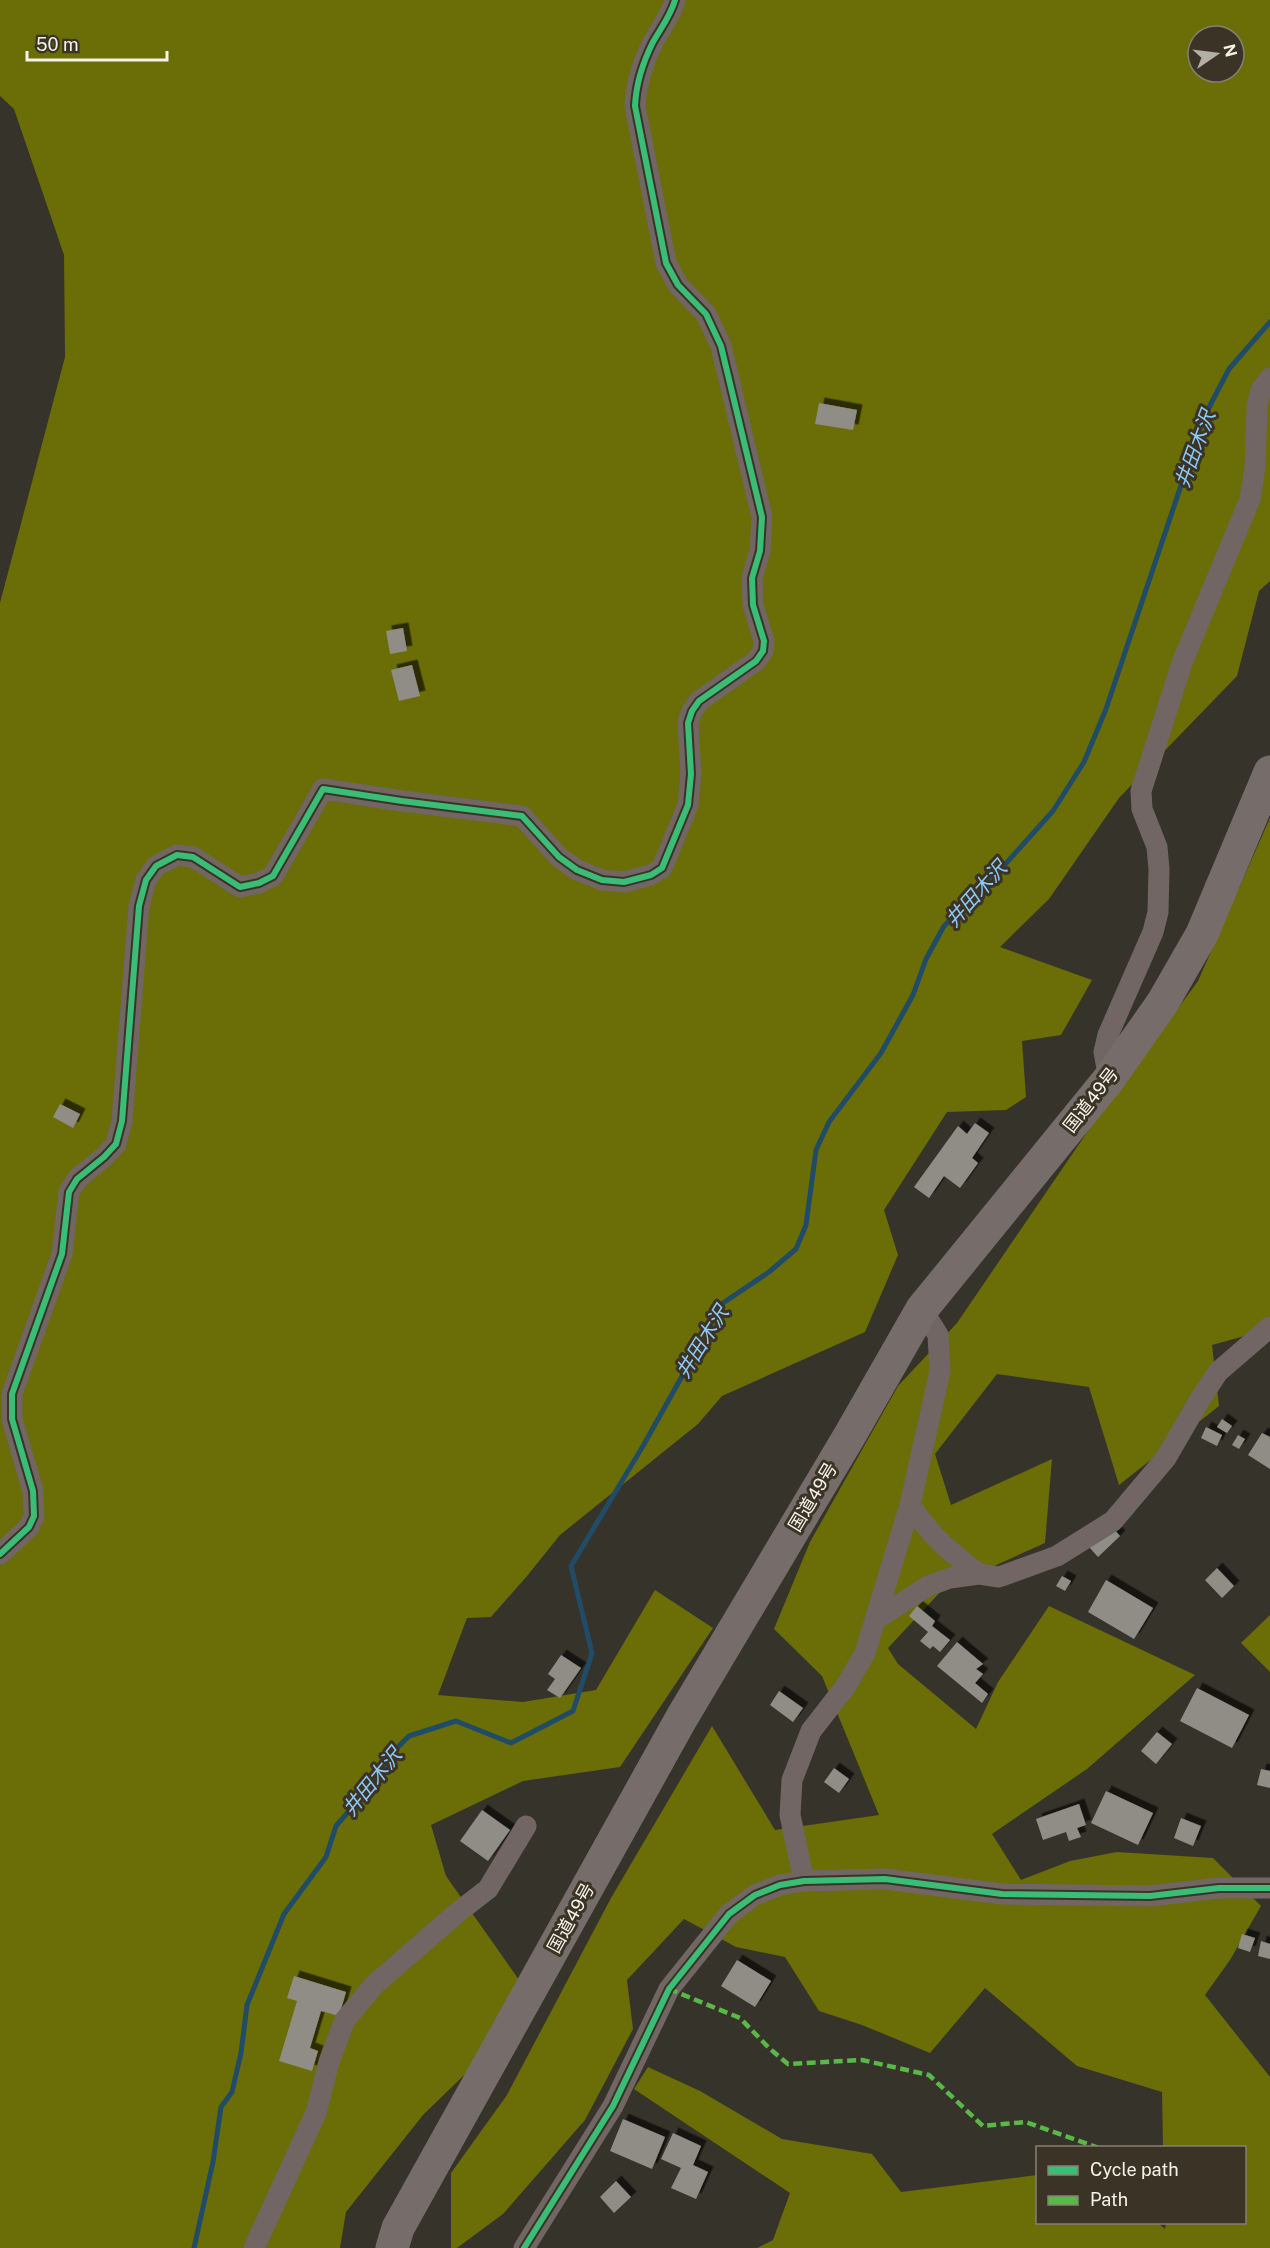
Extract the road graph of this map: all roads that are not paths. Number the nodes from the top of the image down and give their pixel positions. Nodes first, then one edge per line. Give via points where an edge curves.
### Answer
1 (675, 0) edge
2 (1270, 378) edge
3 (1270, 772) edge
4 (1109, 1079) junction
5 (922, 1309) junction
6 (1270, 1327) edge
7 (910, 1505) junction
8 (0, 1554) edge
9 (979, 1574) junction
10 (875, 1620) junction
11 (526, 1826) dead end
12 (804, 1881) junction
13 (1270, 1888) edge
14 (527, 2246) edge
15 (254, 2248) edge
16 (392, 2248) edge

1 - 8 street via 636,87 635,106 666,263 678,285 706,314 721,346 762,517 760,551 752,578 753,605 764,641 763,651 756,661 699,701 692,711 688,723 688,805 662,868 651,875 624,882 602,880 577,870 559,857 522,816 323,789 273,876 259,883 240,887 193,857 177,855 156,866 146,880 139,906 116,1144 77,1179 69,1192 62,1254 12,1394 12,1419 33,1491 34,1516 29,1527
2 - 4 street via 1261,390 1257,406 1250,499 1182,663 1141,791 1142,808 1156,847 1158,912 1108,1035 1104,1052
3 - 4 highway, 国道49号 via 1202,934 1163,1002
4 - 5 highway, 国道49号
5 - 7 street via 938,1335 940,1371
5 - 16 highway, 国道49号 via 681,1719 398,2228
6 - 9 street via 1218,1372 1166,1458 1113,1521 1057,1556 999,1577
7 - 9 street via 944,1548
7 - 10 street
9 - 10 street via 928,1586
10 - 12 street via 865,1653 846,1686 811,1731 792,1780 790,1815
11 - 15 street via 488,1889 374,1986 345,2020 316,2113
12 - 13 street via 885,1879 1002,1894 1150,1896 1220,1888
12 - 14 street via 755,1895 729,1914 698,1950 669,1989 613,2106

